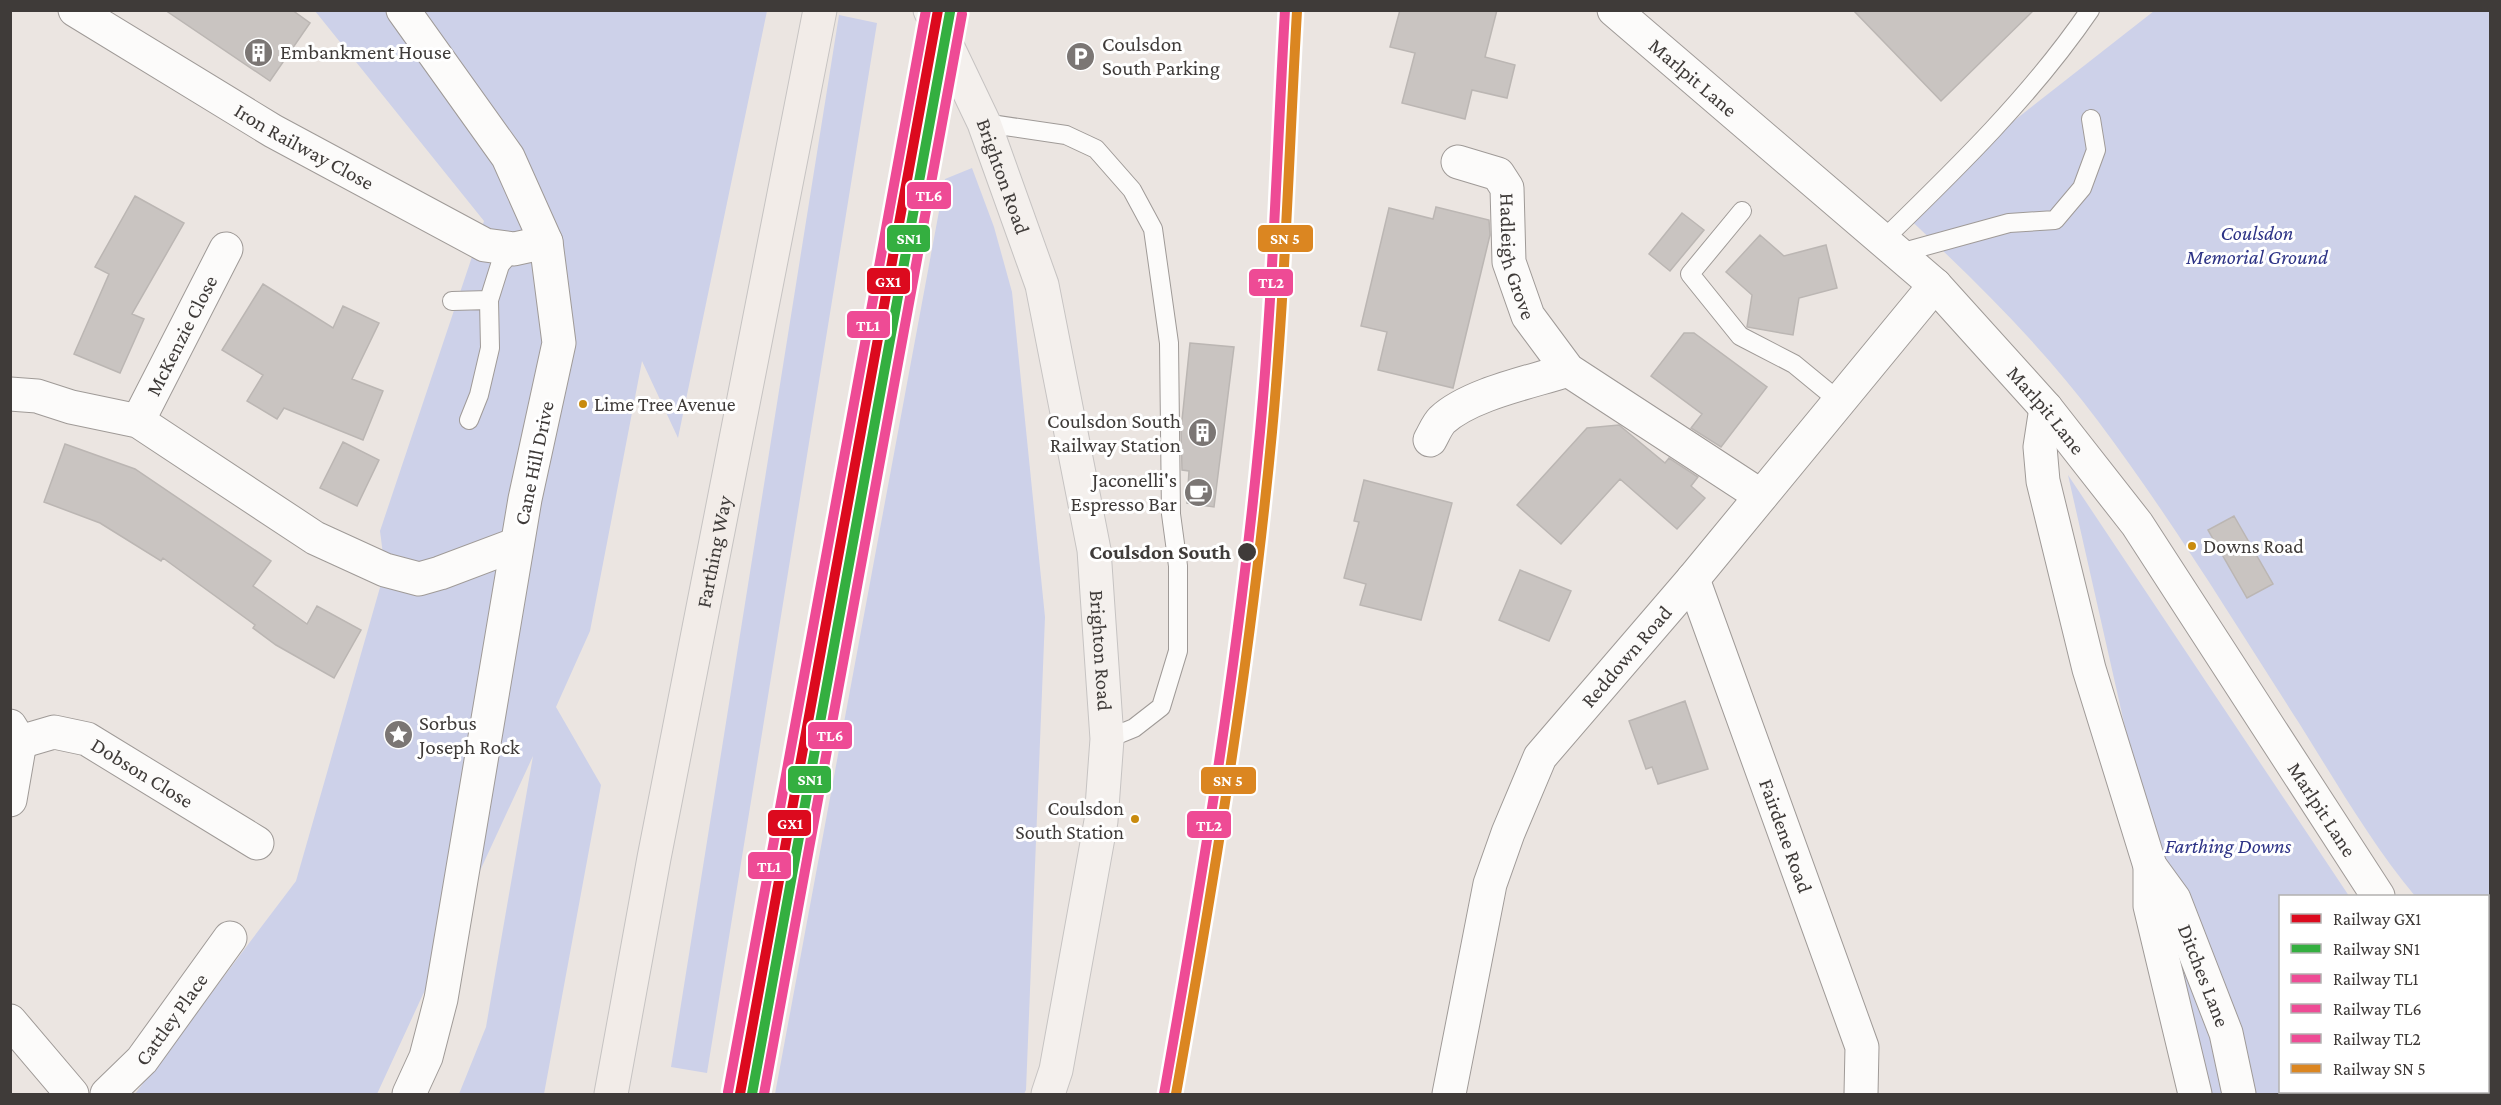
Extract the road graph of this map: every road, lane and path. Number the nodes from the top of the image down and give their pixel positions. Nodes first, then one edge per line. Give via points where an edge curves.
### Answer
1 (75, 10) edge
2 (403, 10) edge
3 (820, 10) edge
4 (930, 10) edge
5 (1614, 10) edge
6 (2090, 10) edge
7 (2091, 119) dead end
8 (984, 123) junction
9 (1458, 162) dead end
10 (1742, 211) dead end
11 (546, 242) junction
12 (1892, 246) junction
13 (226, 249) dead end
14 (514, 249) junction
15 (1935, 285) junction
16 (489, 300) junction
17 (452, 301) dead end
18 (1568, 370) junction
19 (10, 394) edge
20 (1839, 401) junction
21 (2046, 408) junction
22 (469, 420) dead end
23 (138, 421) junction
24 (1430, 440) dead end
25 (1761, 496) junction
26 (518, 544) junction
27 (1693, 579) junction
28 (15, 734) edge
29 (1120, 734) junction
30 (10, 800) edge
31 (256, 843) dead end
32 (2150, 866) junction
33 (2377, 895) edge
34 (230, 938) dead end
35 (10, 1021) edge
36 (72, 1095) edge
37 (107, 1095) edge
38 (409, 1095) edge
39 (611, 1095) edge
40 (1048, 1095) edge
41 (1449, 1095) edge
42 (1861, 1095) edge
43 (2195, 1095) edge
44 (2239, 1095) edge

1 - 14 street, Iron Railway Close via 273,131 485,245
2 - 11 street, Cane Hill Drive via 508,157
3 - 39 highway, Farthing Way
4 - 8 main road, Brighton Road
5 - 12 street, Marlpit Lane
6 - 12 lane via 2022,96
7 - 12 lane via 2096,150 2082,188 2055,220 2009,223
8 - 29 main road, Brighton Road via 1048,309 1094,550
8 - 29 lane via 1066,135 1096,148 1132,190 1153,229 1169,343 1178,651 1161,707
9 - 18 street, Hadleigh Grove via 1498,174 1507,188 1509,262 1528,316
10 - 20 lane via 1690,274 1740,336 1794,364
11 - 14 street, Iron Railway Close
11 - 26 street, Cane Hill Drive via 559,343
12 - 15 street, Marlpit Lane
13 - 23 street, McKenzie Close
14 - 16 lane via 500,265
15 - 20 street, Reddown Road
15 - 21 street, Marlpit Lane
16 - 17 lane
16 - 22 lane via 490,348
18 - 24 street via 1456,410 1441,421
18 - 25 street, Hadleigh Grove
19 - 23 street, Cane Hill Drive via 37,396
20 - 25 street, Reddown Road
21 - 32 street via 2040,447 2043,481 2089,669
21 - 33 street, Marlpit Lane via 2137,525
23 - 26 street, Cane Hill Drive via 315,538 385,570 419,579
25 - 27 street, Reddown Road
26 - 38 street via 441,999 426,1057
27 - 41 street, Reddown Road via 1540,757 1490,885
27 - 42 street, Fairdene Road via 1862,1047
28 - 30 street
28 - 31 street, Dobson Close via 54,732 87,739
29 - 40 main road, Brighton Road
32 - 43 street via 2150,906
32 - 44 street, Ditches Lane via 2174,899 2226,1033
34 - 37 street, Cattley Place via 142,1060
35 - 36 street

